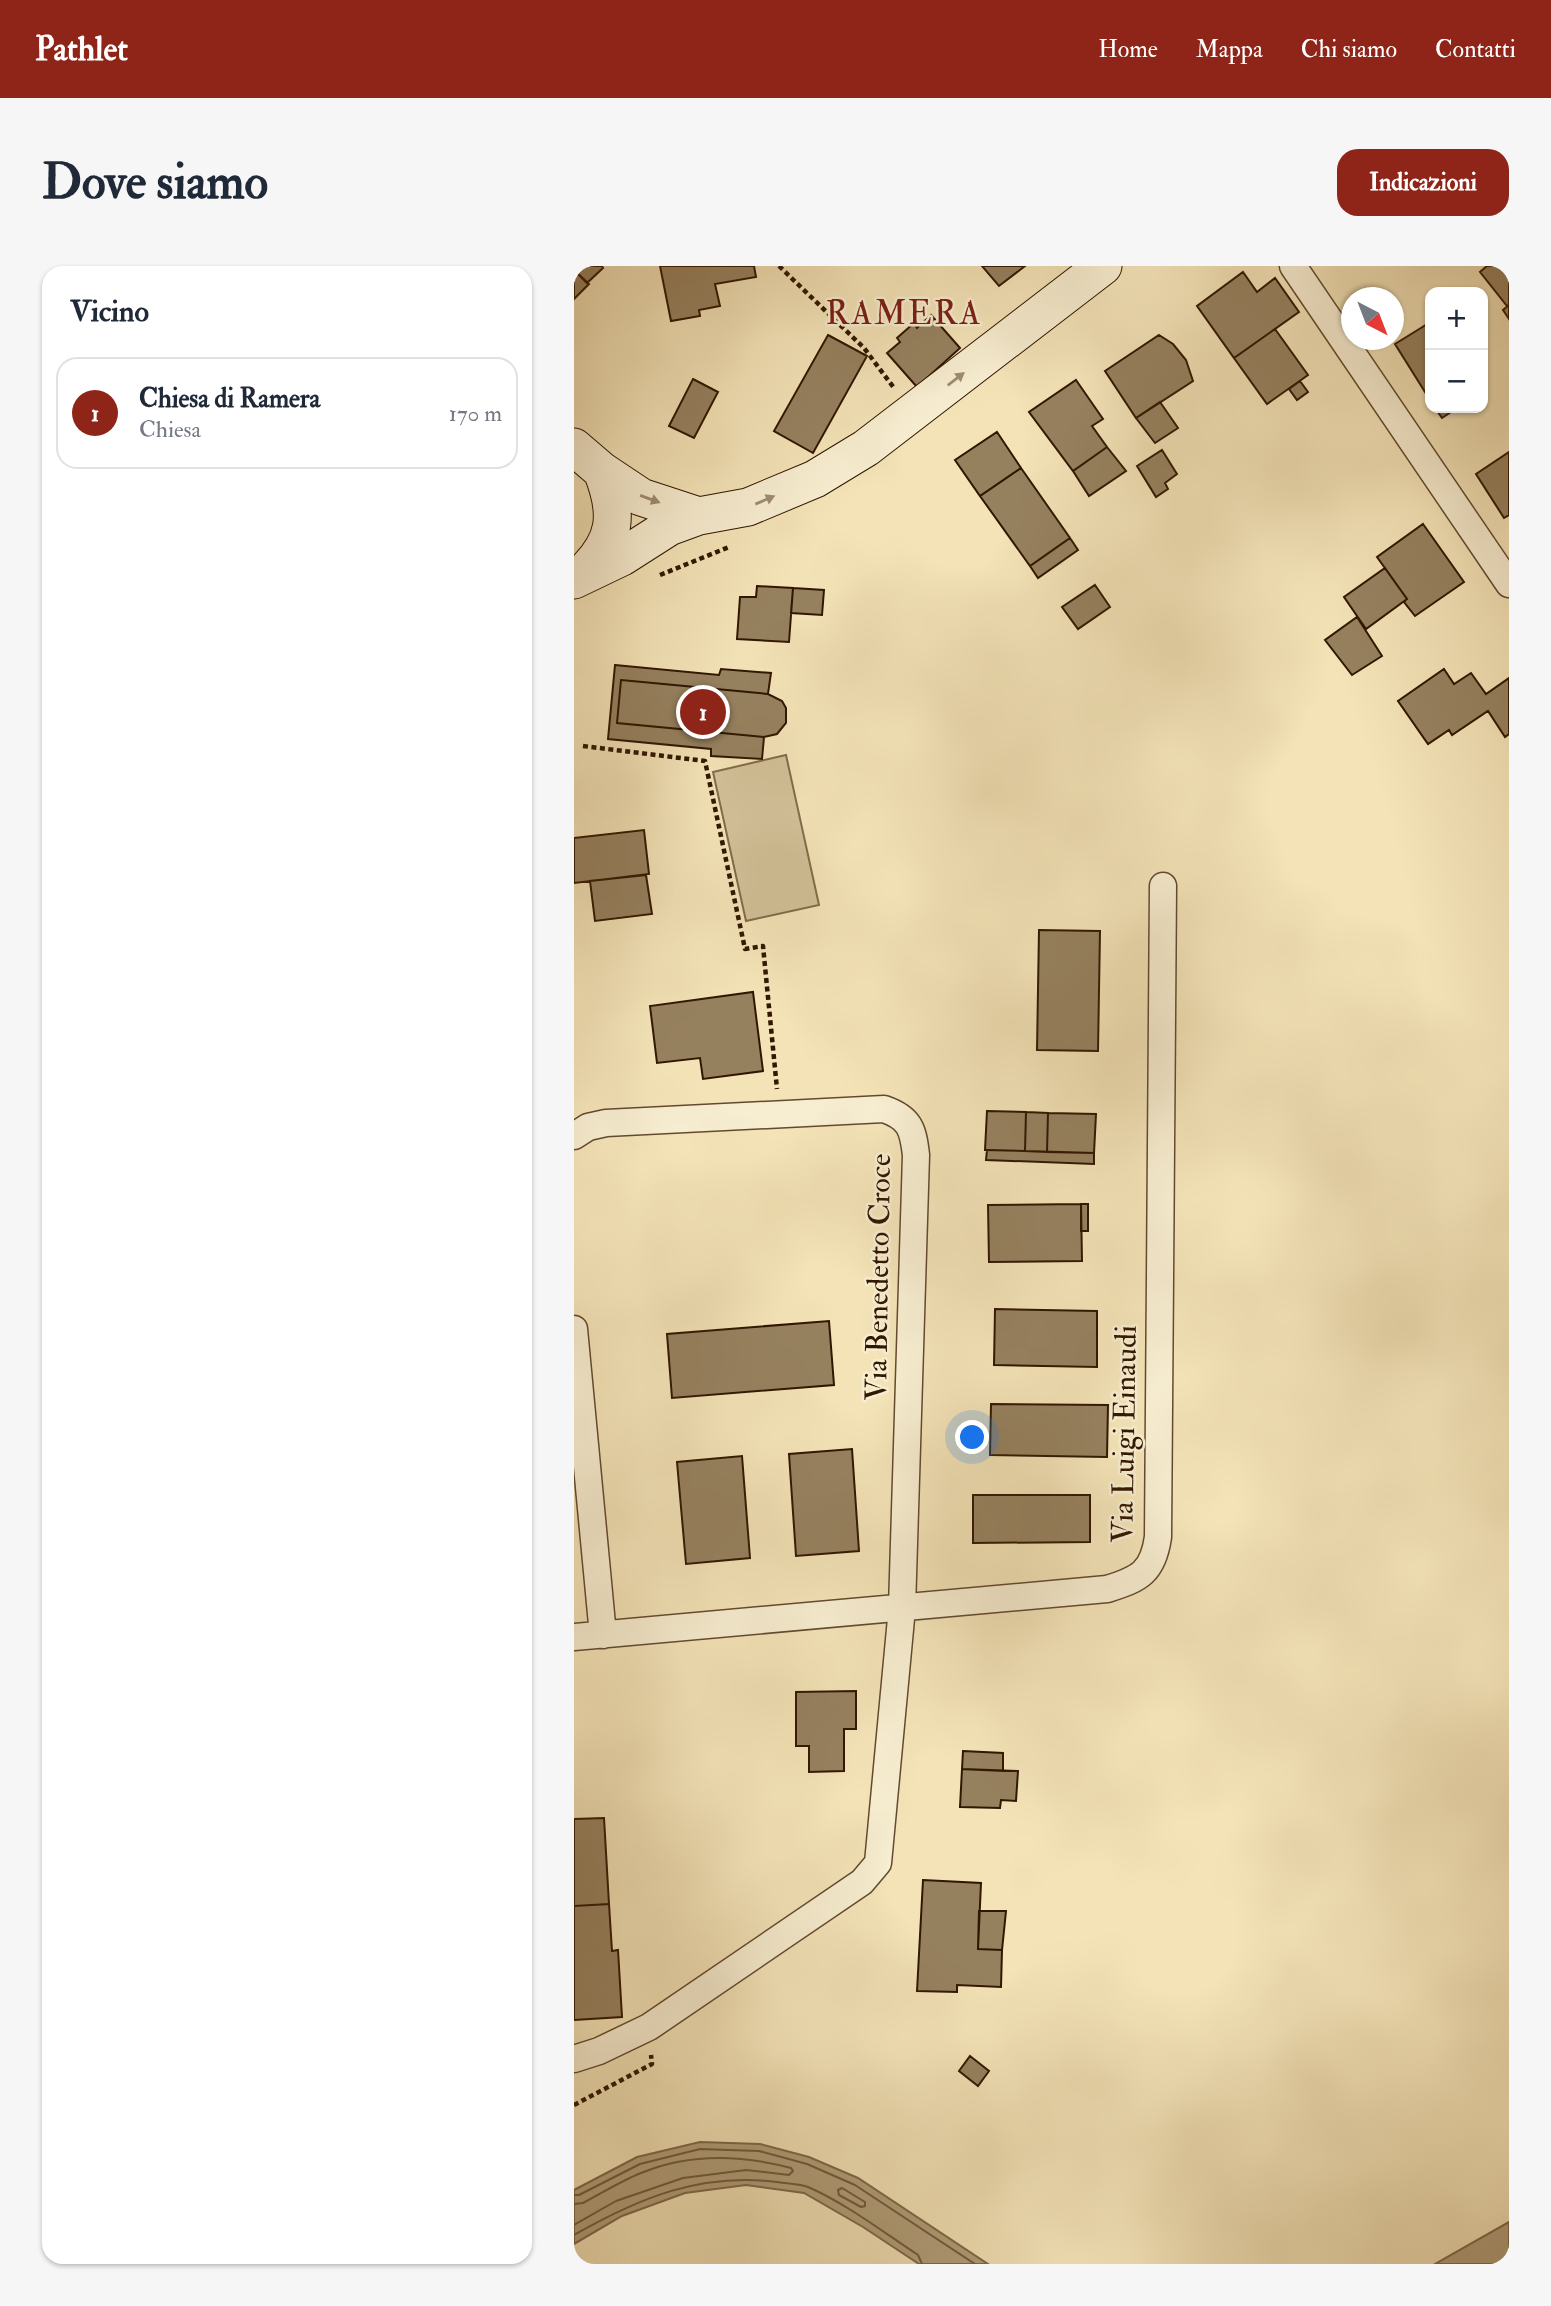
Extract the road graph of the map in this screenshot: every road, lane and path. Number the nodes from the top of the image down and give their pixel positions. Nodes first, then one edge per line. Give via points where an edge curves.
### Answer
1 (779, 266) edge
2 (1103, 266) edge
3 (1293, 266) edge
4 (912, 414) junction
5 (574, 447) edge
6 (602, 471) junction
7 (699, 516) junction
8 (575, 580) edge
9 (1509, 584) edge
10 (583, 746) dead end
11 (1163, 886) dead end
12 (779, 1114) junction
13 (574, 1136) edge
14 (574, 1329) edge
15 (902, 1608) junction
16 (603, 1635) junction
17 (574, 1637) edge
18 (574, 2059) edge

1 - 4 path via 864,348
4 -> 2 main road
3 - 9 street
7 -> 4 main road via 748,507 815,479
5 - 6 main road
6 -> 7 main road via 641,497
6 - 8 main road via 610,491 610,538
7 - 8 main road via 669,527
10 - 12 path via 705,761 746,949 763,946
11 - 15 street, Via Luigi Einaudi via 1155,1556 1147,1570 1132,1581 1107,1589
12 - 13 street, Via Benedetto Croce via 606,1123
12 - 15 street, Via Benedetto Croce via 884,1109 899,1114 914,1134
14 - 16 street
15 - 16 street, Via Luigi Einaudi
15 - 18 street, Via Benedetto Croce via 878,1863 862,1882 649,2027
16 - 17 street, Via Luigi Einaudi

